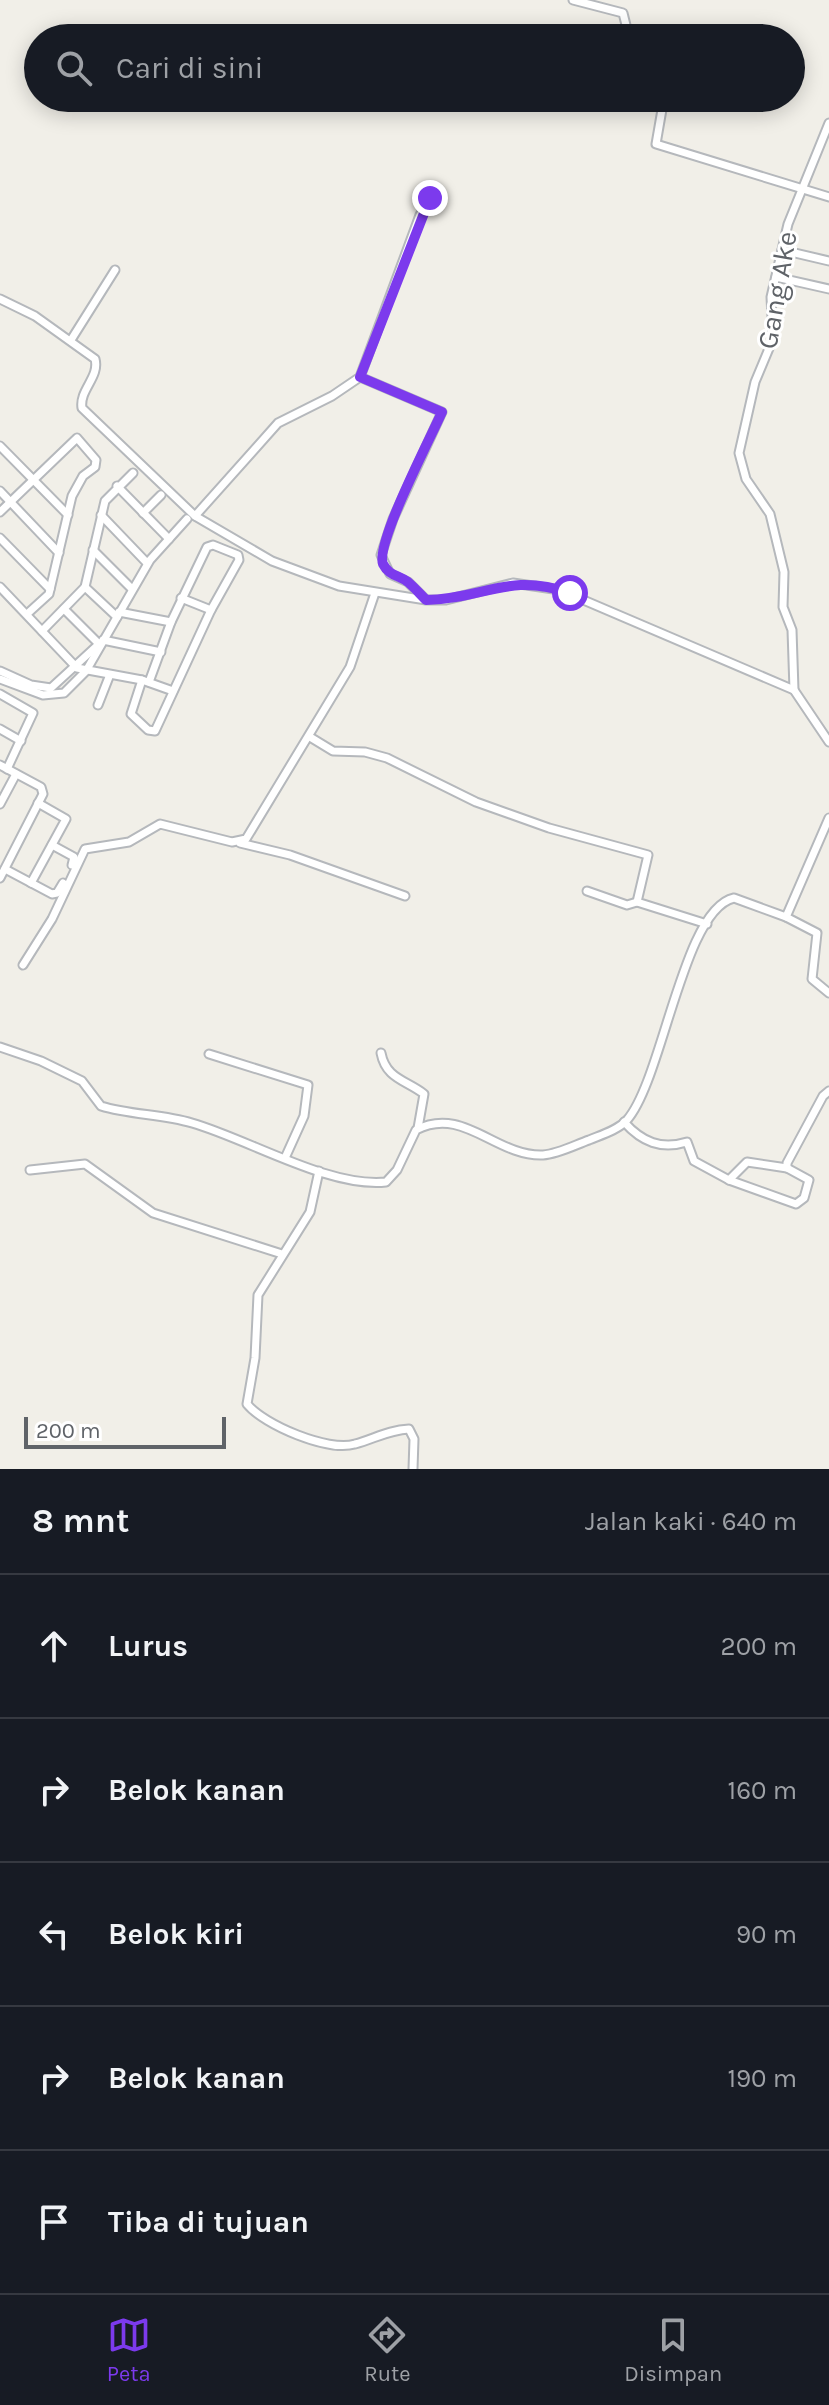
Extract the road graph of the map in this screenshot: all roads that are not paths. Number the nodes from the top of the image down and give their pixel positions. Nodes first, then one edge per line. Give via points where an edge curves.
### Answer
1 (573, 0) edge
2 (626, 24) edge
3 (662, 112) edge
4 (829, 123) edge
5 (800, 190) junction
6 (434, 195) dead end
7 (829, 197) edge
8 (782, 250) junction
9 (829, 261) edge
10 (115, 270) dead end
11 (776, 277) junction
12 (829, 289) edge
13 (0, 299) edge
14 (71, 340) junction
15 (360, 377) junction
16 (0, 446) edge
17 (133, 473) dead end
18 (34, 480) junction
19 (117, 486) junction
20 (0, 491) edge
21 (161, 495) dead end
22 (10, 502) junction
23 (0, 512) edge
24 (143, 513) junction
25 (68, 515) junction
26 (101, 515) junction
27 (191, 518) junction
28 (0, 538) edge
29 (169, 539) junction
30 (93, 550) junction
31 (59, 553) junction
32 (147, 563) junction
33 (0, 587) edge
34 (85, 587) junction
35 (131, 588) junction
36 (50, 589) junction
37 (375, 593) junction
38 (181, 598) junction
39 (426, 600) junction
40 (64, 609) junction
41 (211, 610) junction
42 (27, 614) junction
43 (118, 614) junction
44 (171, 622) junction
45 (42, 631) junction
46 (101, 643) junction
47 (161, 652) junction
48 (74, 666) junction
49 (0, 671) edge
50 (86, 671) junction
51 (109, 677) junction
52 (0, 679) edge
53 (146, 681) junction
54 (794, 690) junction
55 (173, 691) junction
56 (0, 694) edge
57 (98, 705) dead end
58 (0, 729) edge
59 (310, 737) junction
60 (21, 741) junction
61 (829, 742) edge
62 (4, 767) edge
63 (16, 774) junction
64 (38, 803) junction
65 (0, 804) edge
66 (829, 818) edge
67 (240, 843) junction
68 (52, 845) junction
69 (5, 869) junction
70 (0, 878) edge
71 (31, 883) junction
72 (587, 891) dead end
73 (405, 896) dead end
74 (637, 902) junction
75 (786, 917) junction
76 (707, 924) junction
77 (23, 965) dead end
78 (829, 993) edge
79 (0, 1047) edge
80 (381, 1053) dead end
81 (209, 1054) dead end
82 (829, 1091) edge
83 (624, 1122) junction
84 (418, 1128) junction
85 (287, 1159) junction
86 (787, 1168) junction
87 (30, 1170) dead end
88 (319, 1171) junction
89 (729, 1180) junction
90 (282, 1254) junction
91 (413, 1469) edge

1 - 2 street via 623,13
3 - 5 street via 656,144
4 - 5 street, Gang Ake
5 - 7 street
5 - 8 street, Gang Ake
6 - 15 street via 420,215
8 - 9 street
8 - 11 street, Gang Ake
10 - 14 street
11 - 12 street
11 - 54 street, Gang Ake via 771,297 773,339 755,382 739,453 746,479 770,514 784,572
13 - 14 street
14 - 27 street via 98,364 81,399 82,408
15 - 27 street via 278,423
15 - 39 street via 442,412 381,555 390,574 408,582
16 - 18 street
17 - 19 street
18 - 22 street
18 - 25 street
18 - 25 street via 77,438 85,446 96,463 77,483
19 - 24 street
19 - 26 street
20 - 22 street
21 - 24 street
22 - 23 street
22 - 31 street
24 - 29 street
25 - 31 street
26 - 30 street
26 - 32 street
27 - 29 street
27 - 37 street via 272,561
28 - 36 street
29 - 32 street
30 - 34 street
30 - 35 street
31 - 36 street
32 - 35 street
33 - 42 street
34 - 40 street
34 - 43 street
35 - 43 street
36 - 42 street
37 - 39 street
37 - 59 street via 350,667
38 - 41 street
38 - 41 street via 207,547 234,552 239,560
38 - 44 street
39 - 54 street via 513,583 544,586
40 - 45 street
40 - 46 street
41 - 55 street
42 - 45 street
43 - 44 street
43 - 46 street
44 - 47 street
45 - 48 street
46 - 47 street
46 - 48 street
46 - 50 street
47 - 53 street
48 - 49 street via 51,688
48 - 50 street
50 - 51 street
50 - 52 street via 64,693 52,697
51 - 53 street
51 - 57 street
53 - 55 street
53 - 55 street via 130,710 152,732
54 - 61 street
56 - 60 street via 33,713
58 - 60 street
59 - 67 street
59 - 74 street via 333,751 387,758 476,802 549,828 648,855
60 - 62 street
62 - 63 street
63 - 64 street via 41,787
63 - 65 street
64 - 68 street via 66,819
64 - 69 street
66 - 75 street
67 - 73 street
67 - 77 street via 160,824 129,842 89,848
68 - 71 street
68 - 71 street via 75,859 57,893
69 - 70 street
69 - 71 street
72 - 74 street via 627,905
74 - 76 street
75 - 76 street via 734,898 722,903
75 - 78 street via 817,933 812,979
76 - 83 street via 687,961 647,1082
79 - 85 street via 82,1081 101,1106 190,1122
80 - 84 street via 393,1076 424,1094
81 - 85 street via 308,1085 304,1116
82 - 86 street
83 - 84 street via 542,1155 505,1147 458,1123
83 - 89 street via 648,1143 687,1142 694,1161
84 - 88 street via 386,1182
85 - 88 street
86 - 89 street via 747,1162
86 - 89 street via 809,1180 804,1198 796,1204
87 - 90 street via 85,1164 153,1213
88 - 90 street via 310,1212
90 - 91 street via 256,1301 248,1407 309,1439 352,1445 386,1431 409,1429

